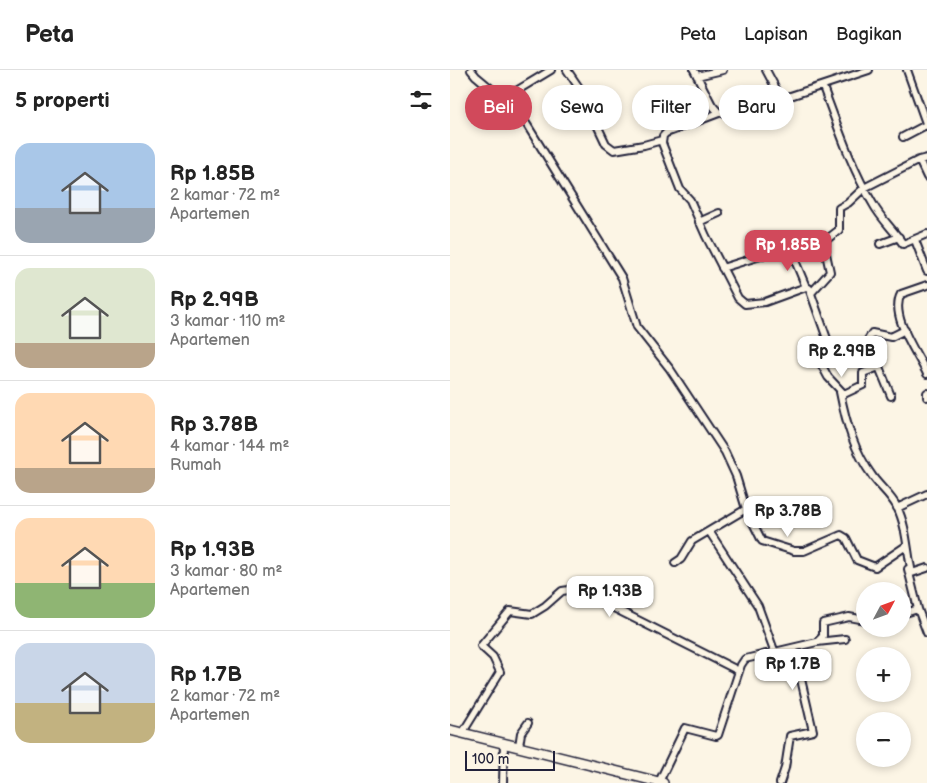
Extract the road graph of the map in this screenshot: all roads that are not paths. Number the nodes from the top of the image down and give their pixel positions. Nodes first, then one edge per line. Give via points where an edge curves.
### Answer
1 (471, 70) edge
2 (551, 70) edge
3 (567, 70) edge
4 (724, 70) edge
5 (766, 70) edge
6 (869, 70) edge
7 (907, 70) edge
8 (695, 73) edge
9 (488, 85) edge
10 (526, 85) edge
11 (577, 85) edge
12 (774, 85) edge
13 (822, 87) junction
14 (794, 95) edge
15 (719, 112) edge
16 (719, 113) edge
17 (927, 126) edge
18 (530, 130) edge
19 (600, 130) edge
20 (904, 137) dead end
21 (662, 140) junction
22 (927, 158) edge
23 (919, 160) junction
24 (927, 177) edge
25 (864, 188) junction
26 (718, 213) dead end
27 (699, 222) junction
28 (927, 234) edge
29 (899, 237) junction
30 (914, 240) junction
31 (880, 244) dead end
32 (722, 268) junction
33 (927, 271) edge
34 (927, 285) edge
35 (806, 287) junction
36 (812, 292) junction
37 (905, 330) junction
38 (857, 346) dead end
39 (927, 374) edge
40 (840, 392) junction
41 (927, 393) edge
42 (891, 396) dead end
43 (927, 397) edge
44 (927, 494) edge
45 (897, 508) junction
46 (746, 510) junction
47 (709, 531) junction
48 (904, 548) junction
49 (675, 563) dead end
50 (927, 568) edge
51 (918, 609) junction
52 (911, 611) edge
53 (856, 618) edge
54 (927, 633) edge
55 (845, 639) dead end
56 (817, 642) junction
57 (794, 649) junction
58 (776, 653) junction
59 (739, 671) junction
60 (528, 723) dead end
61 (450, 730) edge
62 (463, 732) junction
63 (504, 743) junction
64 (519, 746) junction
65 (661, 782) edge
66 (503, 783) edge
67 (780, 783) edge

1 - 9 street
2 - 10 street
3 - 11 street
4 - 8 street
5 - 12 street
6 - 13 street
7 - 17 street
8 - 15 street via 712,106
13 - 14 street
13 - 25 street
16 - 21 street via 666,133
17 - 20 street
18 - 46 street via 622,278 637,327 670,369 725,452
19 - 21 street via 606,144 614,150
21 - 27 street via 680,189 690,200
22 - 23 street
23 - 24 street
23 - 25 street
25 - 29 street via 885,222
25 - 36 street via 839,208 839,230 826,240 824,249 830,272
26 - 27 street
27 - 32 street
28 - 30 street
29 - 30 street via 903,244
29 - 31 street
30 - 33 street
32 - 35 street via 738,298 745,304 765,302
32 - 35 street via 786,248 791,251
34 - 37 street via 899,297 897,310
35 - 36 street
36 - 40 street via 831,352 820,362
37 - 38 street via 891,336 872,333 866,343
37 - 39 street via 913,352 920,357
40 - 42 street via 844,394 863,385 862,374 879,367
40 - 45 street via 857,453
41 - 43 street
44 - 45 street
45 - 48 street via 905,528
46 - 47 street
46 - 48 street via 762,541 794,551 804,551 842,535 856,560 875,567
47 - 49 street via 689,544 682,559
47 - 58 street via 758,606
48 - 50 street via 912,573
48 - 51 street
51 - 52 street
51 - 54 street
53 - 56 street via 823,623 822,636
55 - 56 street
56 - 57 street
57 - 58 street
57 - 67 street via 813,731 790,736
58 - 59 street via 745,659
59 - 62 street via 576,589 562,591 532,614 510,611 481,646 493,657 500,672
59 - 65 street via 718,735 684,728
60 - 64 street via 521,734
61 - 62 main road
62 - 63 main road
63 - 64 main road
63 - 66 street
64 - 65 main road

